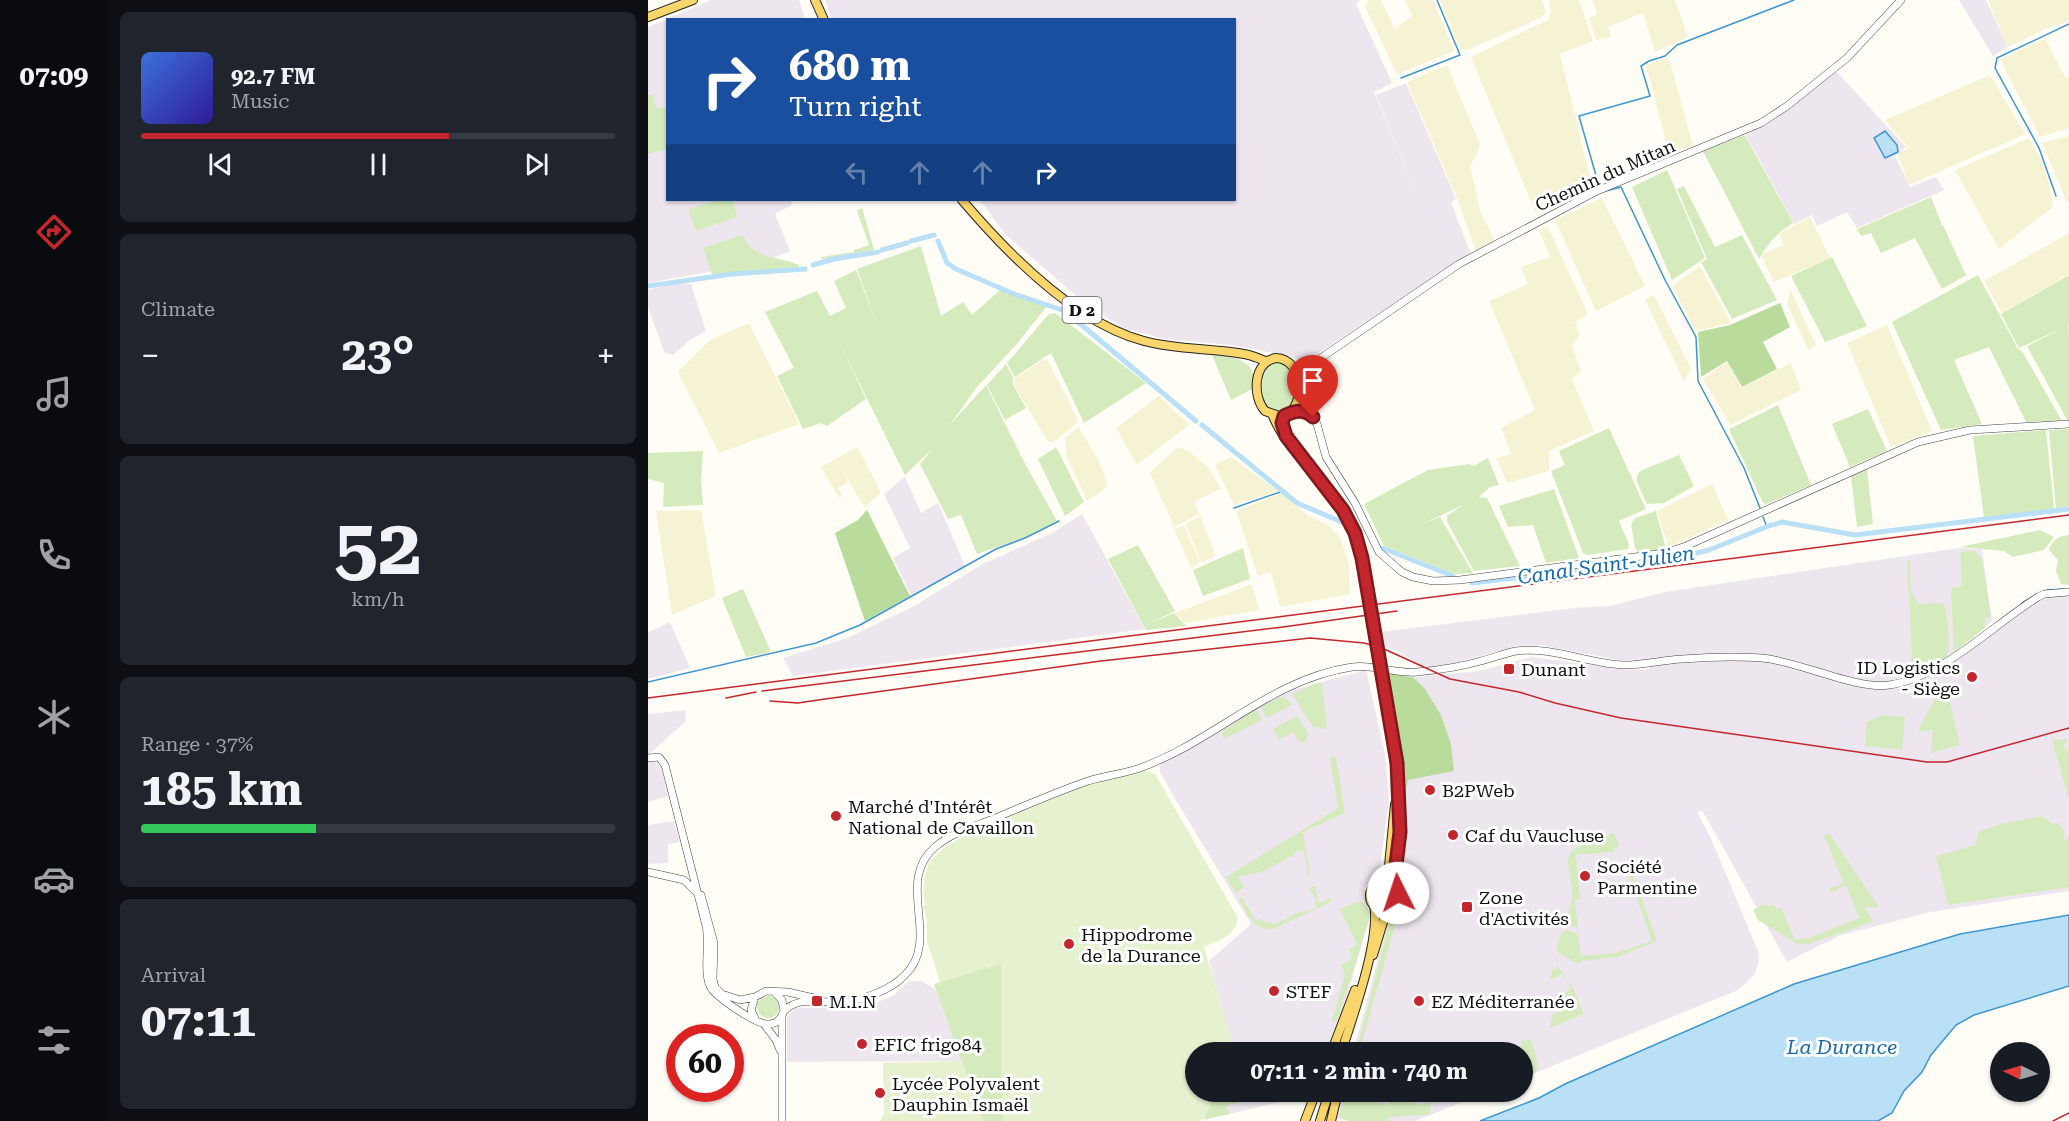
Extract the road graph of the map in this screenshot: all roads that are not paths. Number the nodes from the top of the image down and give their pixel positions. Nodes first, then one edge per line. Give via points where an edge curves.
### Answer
1 (686, 0) edge
2 (693, 0) edge
3 (817, 0) edge
4 (1901, 0) edge
5 (648, 16) edge
6 (823, 18) edge
7 (963, 201) edge
8 (1238, 353) junction
9 (1266, 361) junction
10 (1293, 366) junction
11 (1309, 366) junction
12 (1258, 370) junction
13 (1297, 380) junction
14 (1300, 398) junction
15 (1288, 414) junction
16 (1310, 414) junction
17 (1273, 416) junction
18 (2069, 424) edge
19 (1298, 453) junction
20 (2069, 592) edge
21 (1391, 735) junction
22 (648, 758) edge
23 (648, 872) edge
24 (695, 878) junction
25 (684, 880) junction
26 (1381, 882) junction
27 (1394, 886) junction
28 (698, 891) junction
29 (1374, 905) junction
30 (1387, 909) junction
31 (1366, 965) junction
32 (1362, 987) junction
33 (774, 992) junction
34 (755, 997) junction
35 (823, 1001) junction
36 (783, 1013) junction
37 (755, 1018) junction
38 (764, 1024) junction
39 (1335, 1042) edge
40 (1344, 1042) edge
41 (1350, 1042) edge
42 (782, 1055) junction
43 (1312, 1102) edge
44 (1326, 1102) edge
45 (1336, 1102) edge
46 (782, 1121) edge
47 (1305, 1121) edge
48 (1320, 1121) edge
49 (1331, 1121) edge

1 - 5 main road
2 - 5 main road
3 - 6 main road
4 - 11 street, Chemin du Mitan via 1847,58 1761,123 1597,191 1459,264
7 - 8 main road, D 2 via 1017,260 1110,328 1152,343
8 - 9 main road, D 2
8 - 12 main road
9 - 10 main road via 1283,358
9 - 12 main road
10 - 11 street
10 - 13 main road
11 - 13 street, Chemin du Mitan
12 - 17 main road via 1259,404
13 - 14 main road
14 - 15 main road
14 - 16 street
15 - 16 street
15 - 17 main road
15 - 19 main road via 1282,423 1284,432
16 - 18 street via 1317,424 1326,457 1379,552 1402,572 1433,581 1665,553 1918,442 1970,430
17 - 19 main road via 1280,433
19 - 21 main road, bridge via 1348,518 1357,540
20 - 35 street via 2038,597 1935,669 1889,686 1866,684 1768,658 1719,657 1624,665 1534,650 1448,669 1408,672 1350,667 1299,682 1152,763 1087,781 942,842 925,857 918,876 921,941 911,969 901,980 874,993 846,1001
21 - 26 main road via 1393,839 1388,871
21 - 27 main road via 1400,796
22 - 24 street via 655,756 665,765
23 - 25 street
24 - 25 street
24 - 28 street
25 - 28 street
26 - 27 main road
26 - 29 main road via 1371,890
27 - 30 main road via 1398,893 1396,901
28 - 34 street via 712,930 715,987 733,999
28 - 37 street via 708,934 711,987 728,1004
29 - 30 main road
29 - 31 main road
30 - 32 main road
31 - 32 main road
31 - 39 main road
32 - 40 main road
32 - 41 main road
33 - 34 street via 766,991
33 - 35 street via 795,992
33 - 36 street via 782,1000
34 - 37 street via 751,1005
35 - 36 street via 796,1002
36 - 38 street via 775,1023
36 - 42 street
37 - 38 street
38 - 42 street
42 - 46 street
43 - 47 main road
44 - 48 main road
45 - 49 main road

